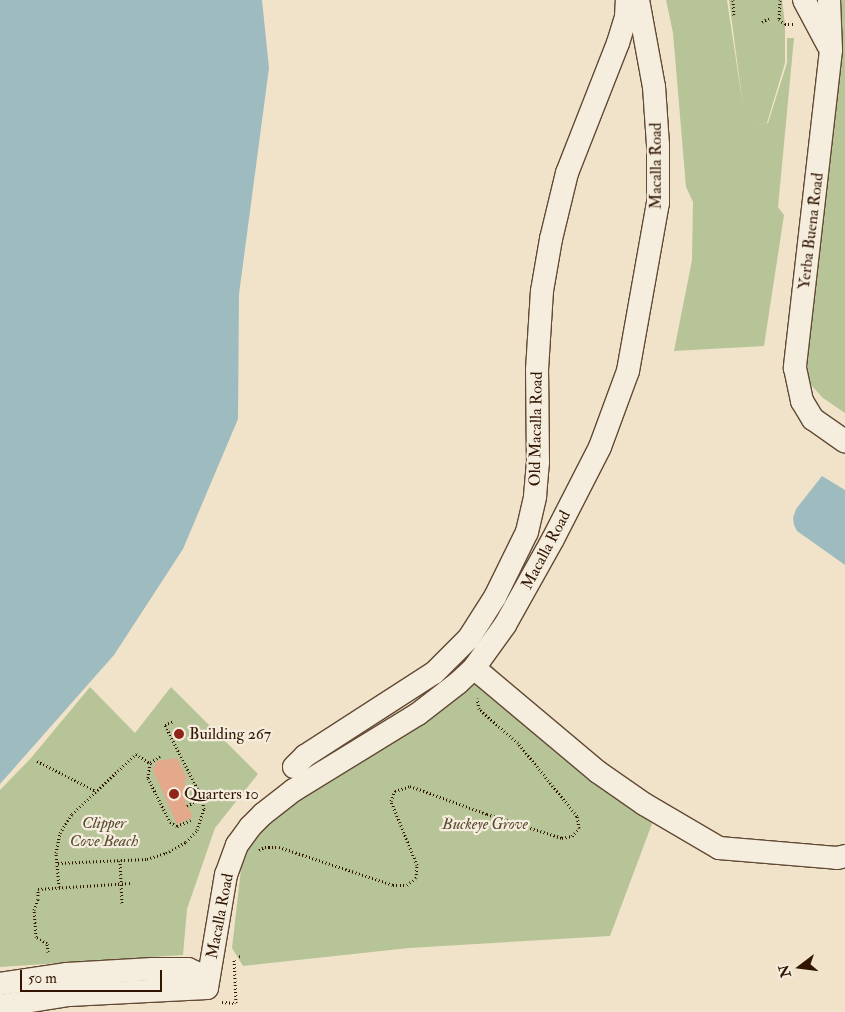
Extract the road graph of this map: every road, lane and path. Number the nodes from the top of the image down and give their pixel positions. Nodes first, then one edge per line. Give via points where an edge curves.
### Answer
1 (627, 0) edge
2 (638, 0) edge
3 (733, 0) edge
4 (780, 0) edge
5 (804, 0) edge
6 (829, 0) edge
7 (734, 17) dead end
8 (770, 18) dead end
9 (762, 22) dead end
10 (798, 24) dead end
11 (831, 50) junction
12 (845, 442) edge
13 (474, 668) junction
14 (174, 721) dead end
15 (160, 756) dead end
16 (36, 761) dead end
17 (150, 763) junction
18 (294, 766) dead end
19 (96, 791) junction
20 (202, 798) junction
21 (187, 806) dead end
22 (191, 820) dead end
23 (845, 856) edge
24 (120, 860) junction
25 (58, 863) junction
26 (131, 883) dead end
27 (121, 884) junction
28 (59, 887) junction
29 (122, 904) dead end
30 (48, 952) dead end
31 (238, 956) dead end
32 (208, 978) junction
33 (0, 984) edge
34 (236, 998) dead end
35 (0, 1006) edge

1 - 18 street, Old Macalla Road via 626,17 618,43 567,173 551,239 542,291 537,370 538,462 527,532 494,597 468,638 434,673 310,752
2 - 13 street, Macalla Road via 654,87 658,203 628,371 600,446 553,539 505,625
3 - 7 path
4 - 10 path via 779,19 785,24
5 - 11 street
6 - 11 street, Yerba Buena Road
8 - 9 path
11 - 12 street, Yerba Buena Road via 795,368 802,401 814,420
13 - 23 street via 598,772 718,848
13 - 32 street, Macalla Road via 418,714 294,790 250,827 237,845 226,875
14 - 20 path via 165,725
15 - 17 path
16 - 19 path
17 - 19 path via 136,754
17 - 22 path via 148,778 170,822 177,826
19 - 25 path via 72,814 60,833 56,853
20 - 21 path
20 - 24 path via 202,818 186,842 147,859
24 - 25 path
24 - 27 path
25 - 28 path
26 - 27 path
27 - 28 path
27 - 29 path
28 - 30 path via 38,889 34,910 36,937 47,943
31 - 34 path
32 - 33 street via 188,969 170,969 67,974
32 - 35 street via 207,988 68,995

